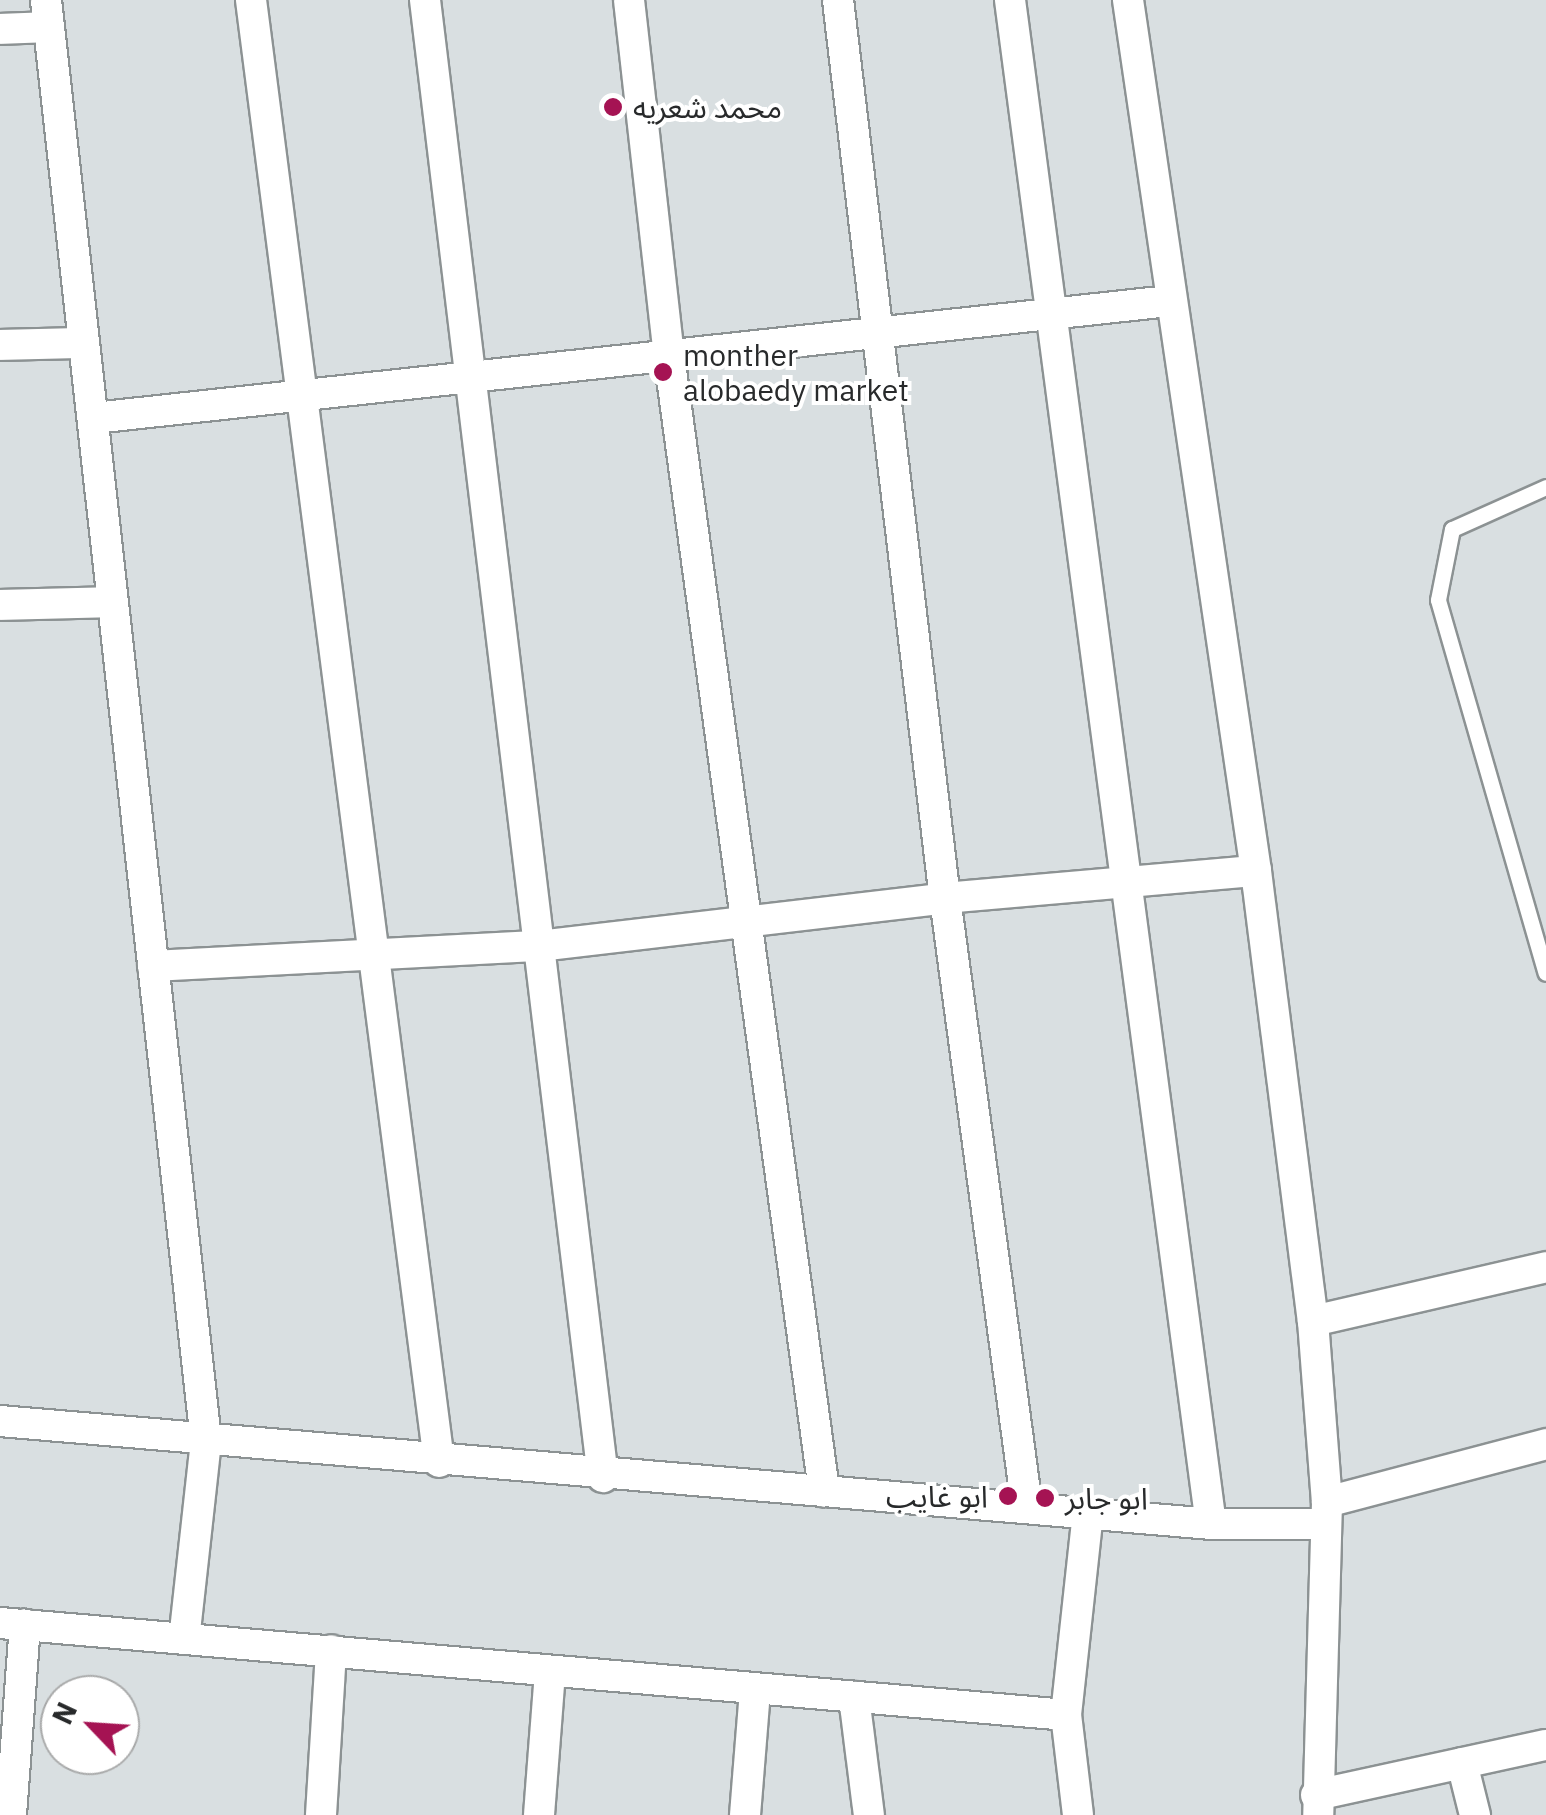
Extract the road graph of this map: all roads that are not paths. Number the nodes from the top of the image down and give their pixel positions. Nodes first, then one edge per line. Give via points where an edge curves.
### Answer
1 (250, 0) edge
2 (425, 0) edge
3 (628, 0) edge
4 (838, 0) edge
5 (1010, 0) edge
6 (1128, 0) edge
7 (48, 13) edge
8 (0, 28) edge
9 (1170, 300) junction
10 (1047, 314) junction
11 (880, 332) junction
12 (84, 343) junction
13 (0, 344) edge
14 (669, 356) junction
15 (470, 378) junction
16 (302, 396) junction
17 (94, 418) junction
18 (1546, 487) edge
19 (112, 602) junction
20 (0, 605) edge
21 (1256, 871) junction
22 (1126, 883) junction
23 (945, 898) junction
24 (748, 924) junction
25 (539, 946) junction
26 (374, 954) junction
27 (153, 966) junction
28 (1546, 973) edge
29 (1546, 1266) edge
30 (1313, 1322) junction
31 (0, 1421) edge
32 (206, 1441) junction
33 (1546, 1444) edge
34 (440, 1462) junction
35 (603, 1477) junction
36 (824, 1491) junction
37 (1027, 1507) junction
38 (1326, 1513) junction
39 (1088, 1514) junction
40 (1211, 1524) junction
41 (13, 1624) edge
42 (184, 1639) junction
43 (331, 1650) junction
44 (550, 1671) junction
45 (755, 1690) junction
46 (854, 1697) junction
47 (1066, 1715) junction
48 (1546, 1745) edge
49 (1462, 1764) junction
50 (1317, 1805) edge
51 (11, 1815) edge
52 (321, 1815) edge
53 (539, 1815) edge
54 (745, 1815) edge
55 (869, 1815) edge
56 (1078, 1815) edge
57 (1475, 1815) edge

1 - 16 street
2 - 15 street
3 - 14 street
4 - 11 street
5 - 10 street
6 - 9 street
7 - 8 street
7 - 12 street
9 - 10 street
9 - 21 street
10 - 11 street
10 - 22 street
11 - 14 street
11 - 23 street
12 - 13 street
12 - 17 street
14 - 15 street
14 - 24 street
15 - 16 street
15 - 25 street
16 - 17 street
16 - 26 street
17 - 19 street
18 - 28 lane via 1452,529 1438,600
19 - 20 street
19 - 27 street
21 - 22 street
21 - 30 street
22 - 23 street
22 - 40 street
23 - 24 street
23 - 37 street
24 - 25 street
24 - 36 street
25 - 26 street
25 - 35 street
26 - 27 street
26 - 34 street
27 - 32 street
29 - 30 street
30 - 38 street
31 - 32 street
32 - 34 street
32 - 42 street
33 - 38 street
34 - 35 street
35 - 36 street
36 - 37 street
37 - 39 street
38 - 40 street
38 - 50 street
39 - 40 street
39 - 47 street
41 - 42 street
41 - 51 street
42 - 43 street
43 - 44 street
43 - 52 street
44 - 45 street
44 - 53 street
45 - 46 street
45 - 54 street
46 - 47 street
46 - 55 street
47 - 56 street
48 - 49 street
49 - 50 street
49 - 57 street

